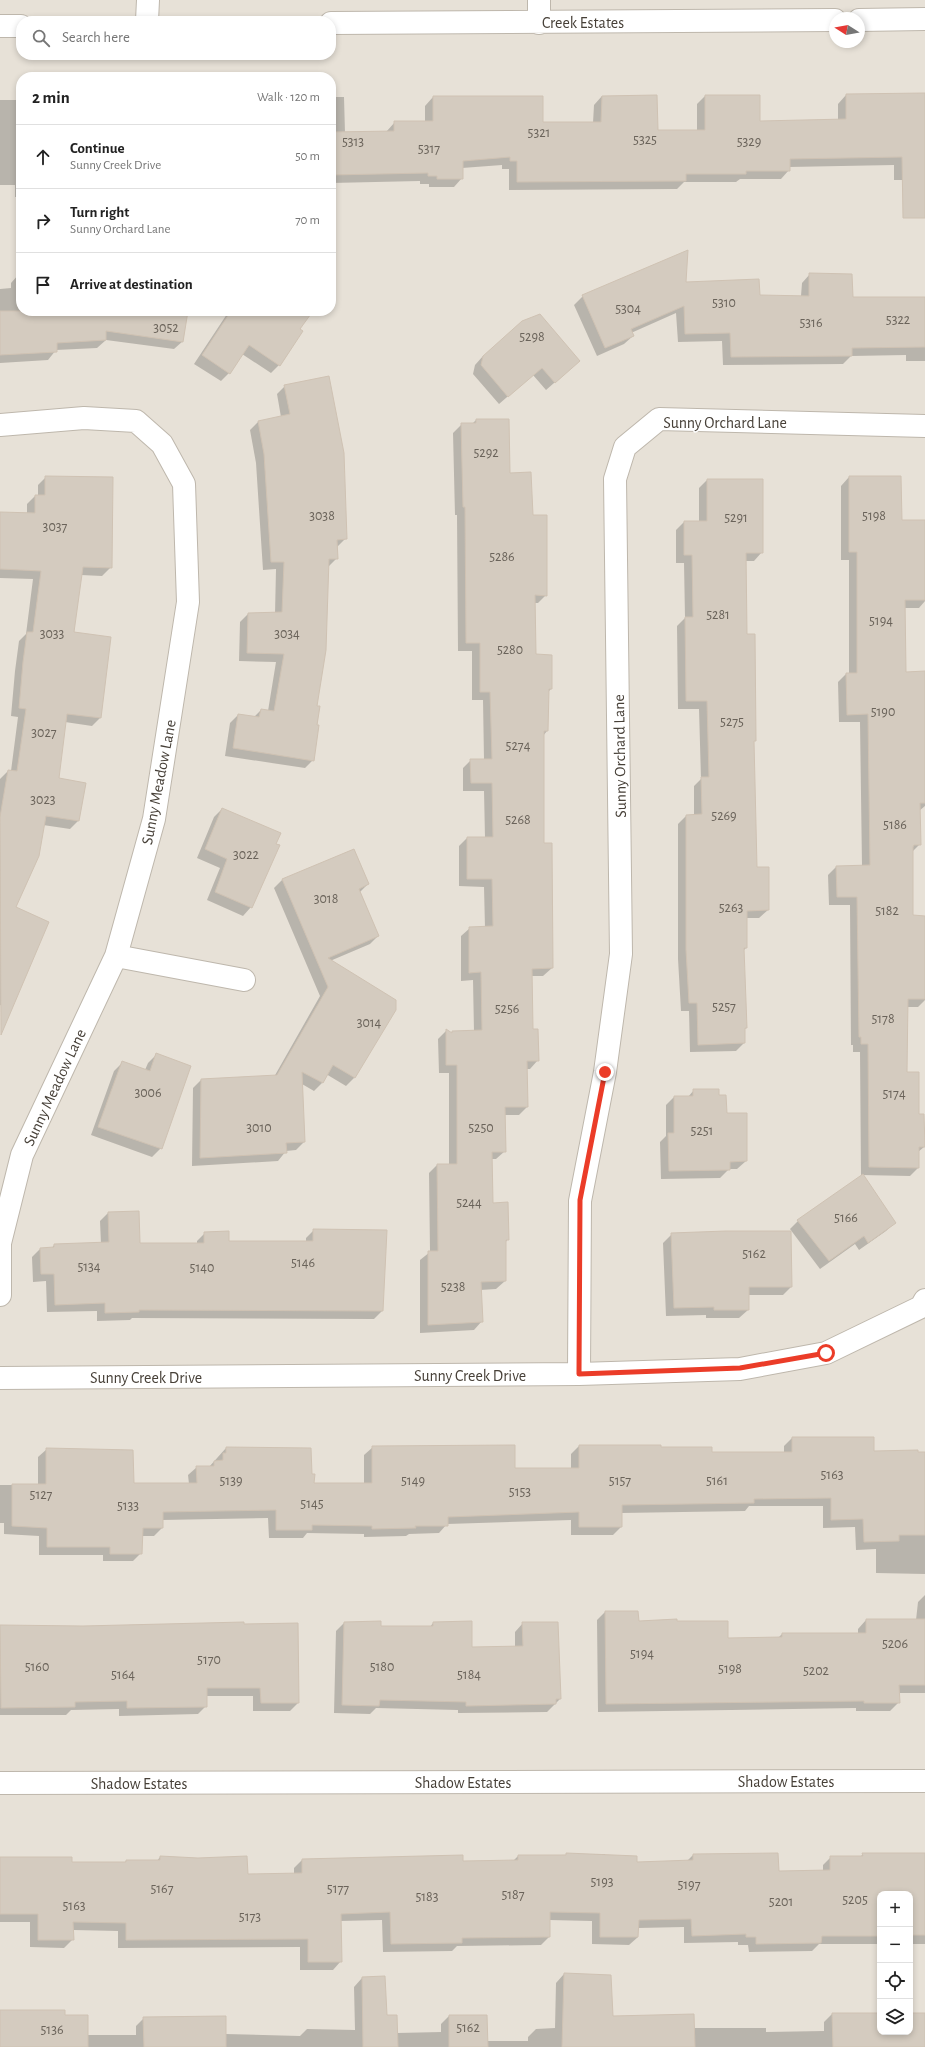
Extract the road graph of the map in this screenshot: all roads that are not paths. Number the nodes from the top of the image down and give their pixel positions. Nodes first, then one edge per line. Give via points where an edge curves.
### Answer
1 (148, 0) edge
2 (539, 0) edge
3 (147, 16) edge
4 (925, 19) edge
5 (829, 20) edge
6 (865, 20) edge
7 (336, 23) edge
8 (539, 23) junction
9 (0, 26) edge
10 (16, 26) edge
11 (0, 425) edge
12 (925, 426) edge
13 (116, 956) junction
14 (244, 980) dead end
15 (0, 1295) edge
16 (924, 1306) edge
17 (579, 1374) junction
18 (0, 1378) edge
19 (925, 1781) edge
20 (0, 1783) edge

1 - 3 street
2 - 8 street
4 - 6 street
5 - 8 street, Creek Estates
7 - 8 street, Creek Estates
9 - 10 street
11 - 13 street, Sunny Meadow Lane via 84,418 136,421 162,444 184,484 188,602 154,818
12 - 17 street, Sunny Orchard Lane via 659,419 625,447 615,479 621,954 605,1072 580,1200
13 - 14 street
13 - 15 street, Sunny Meadow Lane via 22,1155 0,1243
16 - 17 street, Sunny Creek Drive via 826,1353 740,1368
17 - 18 street, Sunny Creek Drive
19 - 20 street, Shadow Estates

